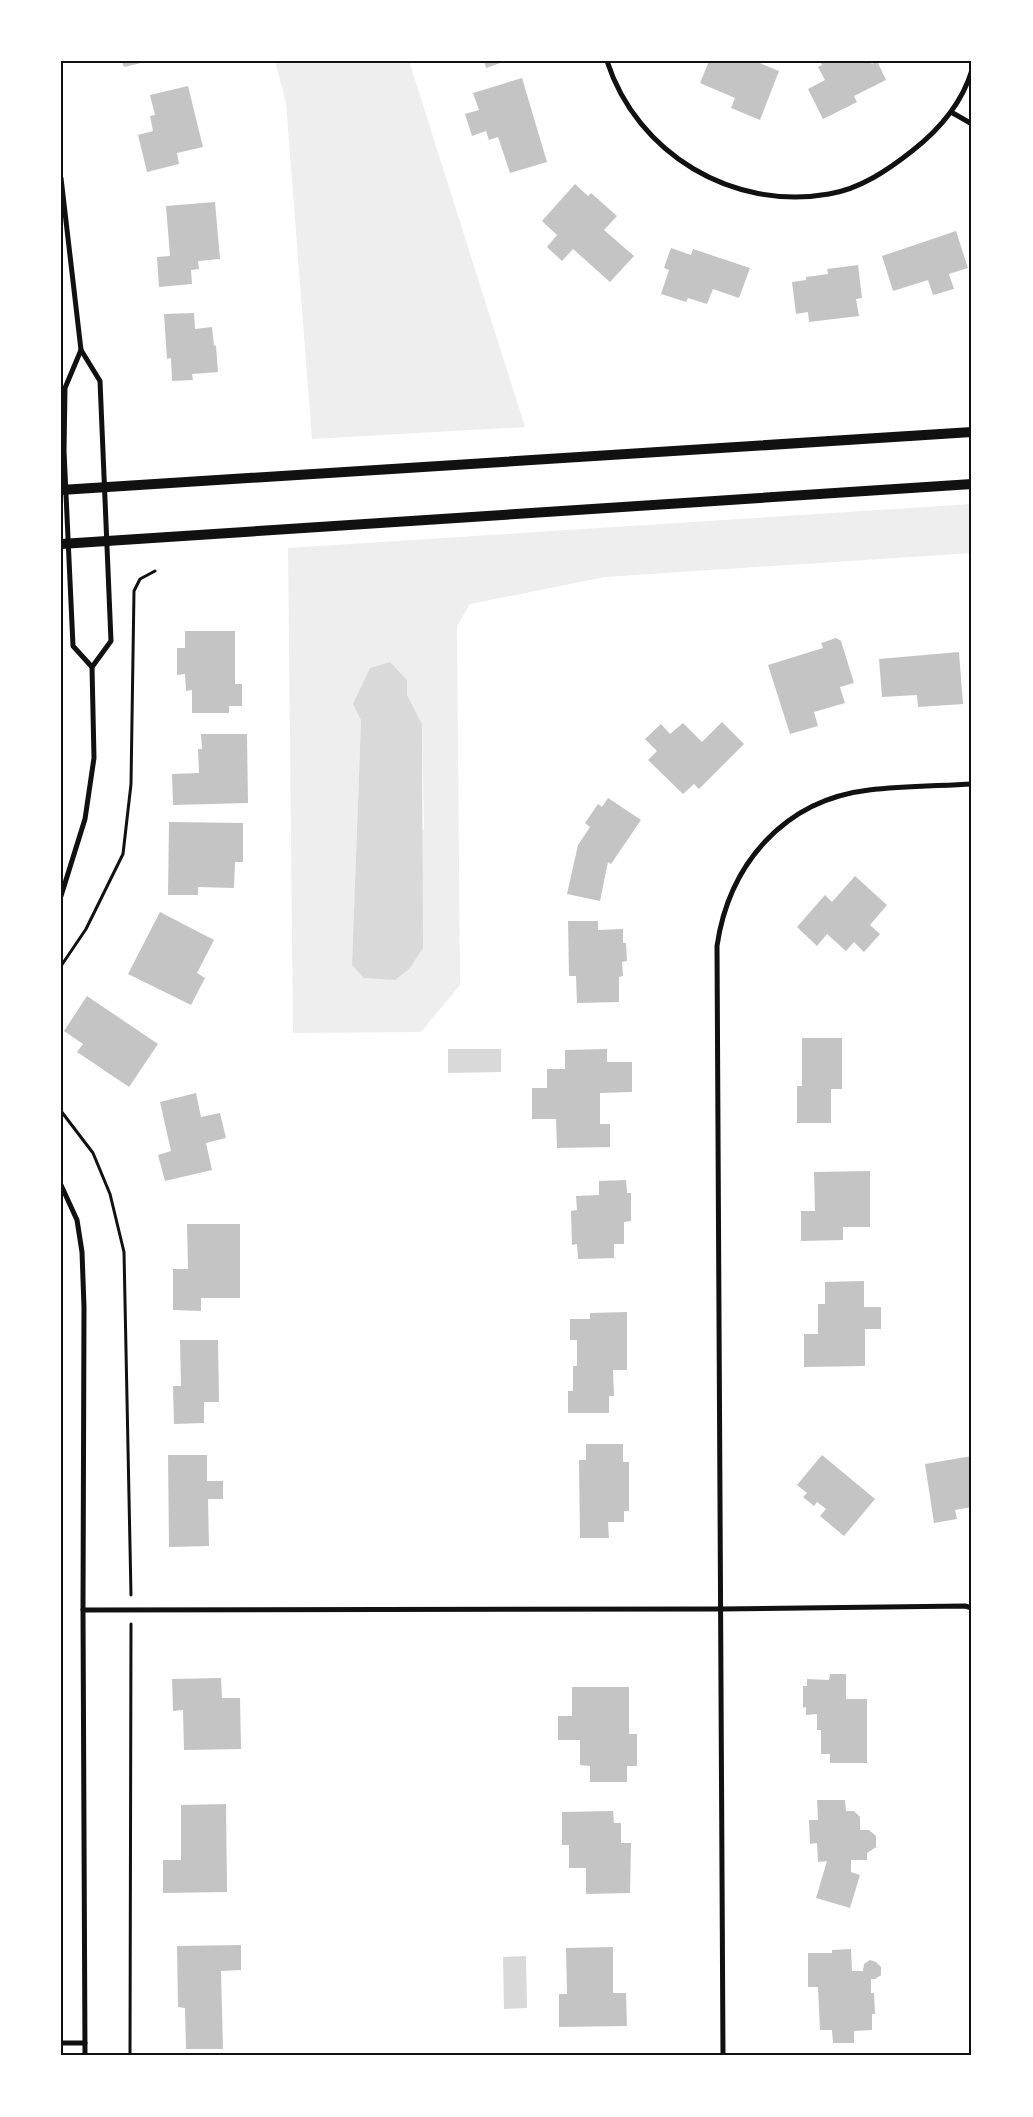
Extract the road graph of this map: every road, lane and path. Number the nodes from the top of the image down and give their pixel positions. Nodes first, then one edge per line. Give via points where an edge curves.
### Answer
1 (607, 61) edge
2 (972, 70) edge
3 (952, 112) junction
4 (972, 124) edge
5 (61, 178) edge
6 (82, 350) junction
7 (972, 432) edge
8 (972, 484) edge
9 (105, 487) junction
10 (64, 490) edge
11 (106, 541) junction
12 (64, 544) edge
13 (155, 572) dead end
14 (92, 667) junction
15 (972, 784) edge
16 (61, 896) edge
17 (61, 966) edge
18 (61, 1111) edge
19 (61, 1184) edge
20 (972, 1608) edge
21 (721, 1609) junction
22 (83, 1610) junction
23 (131, 1610) junction
24 (61, 2043) edge
25 (85, 2043) junction
26 (85, 2056) edge
27 (130, 2056) edge
28 (723, 2056) edge

1 - 3 street via 626,105 658,143 702,175 757,194 794,197 830,194 863,183 892,168 922,144
2 - 3 street
3 - 4 street
5 - 6 street
6 - 9 street via 100,381
6 - 10 street via 64,388
7 - 9 main road
8 - 11 main road
9 - 10 main road
9 - 11 street
10 - 12 street
11 - 12 main road
11 - 14 street via 111,641
12 - 14 street via 73,646
13 - 17 path via 140,579 134,591 131,784 123,854 86,929
14 - 16 street via 92,767 85,819
15 - 21 street via 868,790 806,809 777,828 748,861 720,921 717,946
18 - 23 path via 93,1153 110,1194 124,1252
19 - 22 street via 77,1220 82,1252
20 - 21 street
21 - 23 street
21 - 28 street
22 - 23 street
22 - 25 street
23 - 27 path
24 - 25 street
25 - 26 street

